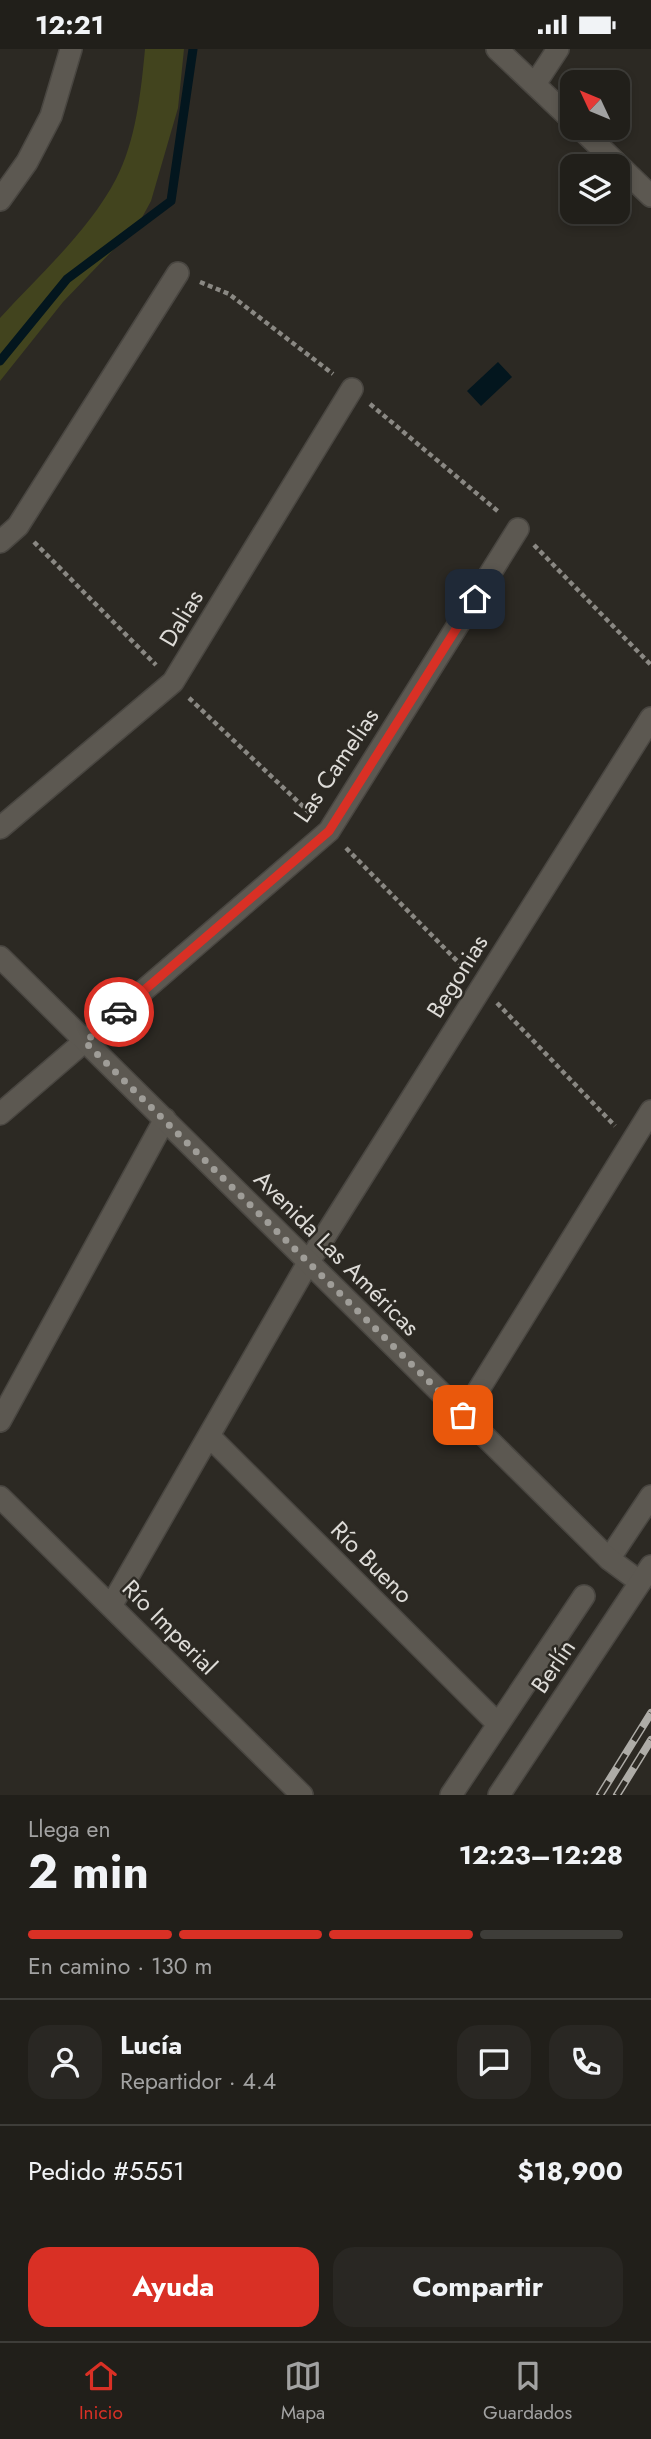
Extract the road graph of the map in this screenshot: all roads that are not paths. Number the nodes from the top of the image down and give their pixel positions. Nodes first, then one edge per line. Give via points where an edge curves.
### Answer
1 (71, 49) edge
2 (497, 49) edge
3 (558, 49) edge
4 (535, 84) junction
5 (560, 108) edge
6 (593, 140) edge
7 (651, 196) edge
8 (0, 200) edge
9 (178, 273) road end
10 (352, 389) road end
11 (518, 529) road end
12 (0, 542) edge
13 (651, 718) edge
14 (0, 828) edge
15 (0, 957) edge
16 (85, 1042) junction
17 (651, 1111) edge
18 (0, 1114) edge
19 (165, 1119) junction
20 (308, 1263) junction
21 (463, 1415) junction
22 (0, 1421) edge
23 (210, 1437) junction
24 (651, 1496) edge
25 (0, 1497) edge
26 (609, 1559) junction
27 (646, 1574) edge
28 (584, 1596) dead end
29 (111, 1606) junction
30 (498, 1724) junction
31 (302, 1795) edge
32 (451, 1795) edge
33 (499, 1795) edge

1 - 8 street via 51,116
2 - 4 street
3 - 4 street
4 - 5 street
6 - 7 street
9 - 12 street via 18,526
10 - 14 street, Dalias via 173,682
11 - 16 street, Las Camelias via 329,831
13 - 20 street, Begonias
15 - 16 street, Avenida Las Américas
16 - 18 street, Las Camelias
16 - 19 street, Avenida Las Américas
17 - 21 street
19 - 20 street, Avenida Las Américas
19 - 22 street
20 - 21 street, Avenida Las Américas
20 - 23 street, Begonias
21 - 26 street, Avenida Las Américas
23 - 29 street, Begonias
23 - 30 street, Río Bueno
24 - 26 street
25 - 29 street, Río Imperial
26 - 27 street, Avenida Las Américas
27 - 33 street, Berlín
28 - 30 street
29 - 31 street, Río Imperial
30 - 32 street

